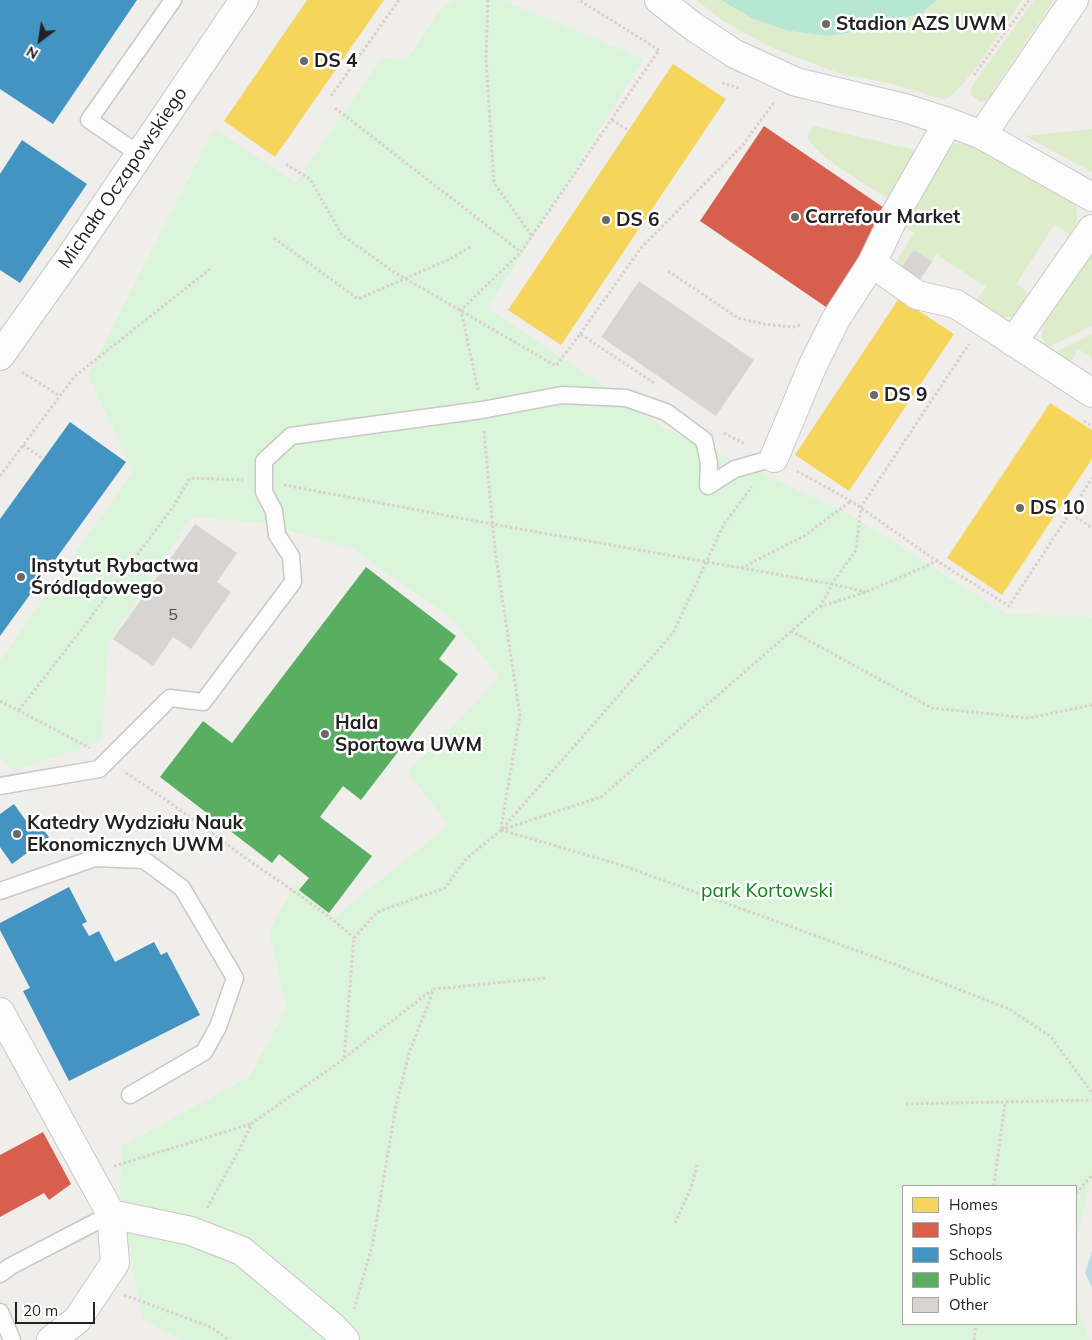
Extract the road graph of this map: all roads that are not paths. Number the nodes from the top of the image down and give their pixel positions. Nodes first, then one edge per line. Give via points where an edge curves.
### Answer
1 (173, 0) edge
2 (244, 0) edge
3 (659, 0) edge
4 (1074, 0) edge
5 (948, 122) junction
6 (982, 135) junction
7 (139, 154) junction
8 (1092, 197) edge
9 (1092, 229) edge
10 (872, 263) junction
11 (1014, 342) junction
12 (8, 362) edge
13 (1092, 393) edge
14 (774, 458) joint
15 (0, 786) edge
16 (0, 891) edge
17 (0, 1012) edge
18 (130, 1095) dead end
19 (111, 1214) junction
20 (0, 1274) edge
21 (0, 1312) edge
22 (12, 1340) edge
23 (51, 1340) edge
24 (345, 1340) edge

1 - 7 lane via 89,120
2 - 7 street, Michała Oczapowskiego
3 - 5 street via 735,54 796,82 905,108
4 - 6 street
5 - 6 street
5 - 10 street
6 - 8 street
7 - 12 street, Michała Oczapowskiego via 71,256
9 - 11 street
10 - 11 street via 917,295 956,304
10 - 14 street via 836,318
11 - 13 street
14 - 15 lane via 735,469 708,486 709,463 704,440 666,412 626,398 562,396 291,436 264,461 264,492 274,512 277,535 291,556 293,582 203,702 170,698 99,769
16 - 18 lane via 95,858 144,860 182,888 235,978 218,1027 204,1052
17 - 19 street
19 - 20 lane
19 - 23 street via 115,1262 78,1320
19 - 24 street via 191,1231 242,1251
21 - 22 lane

